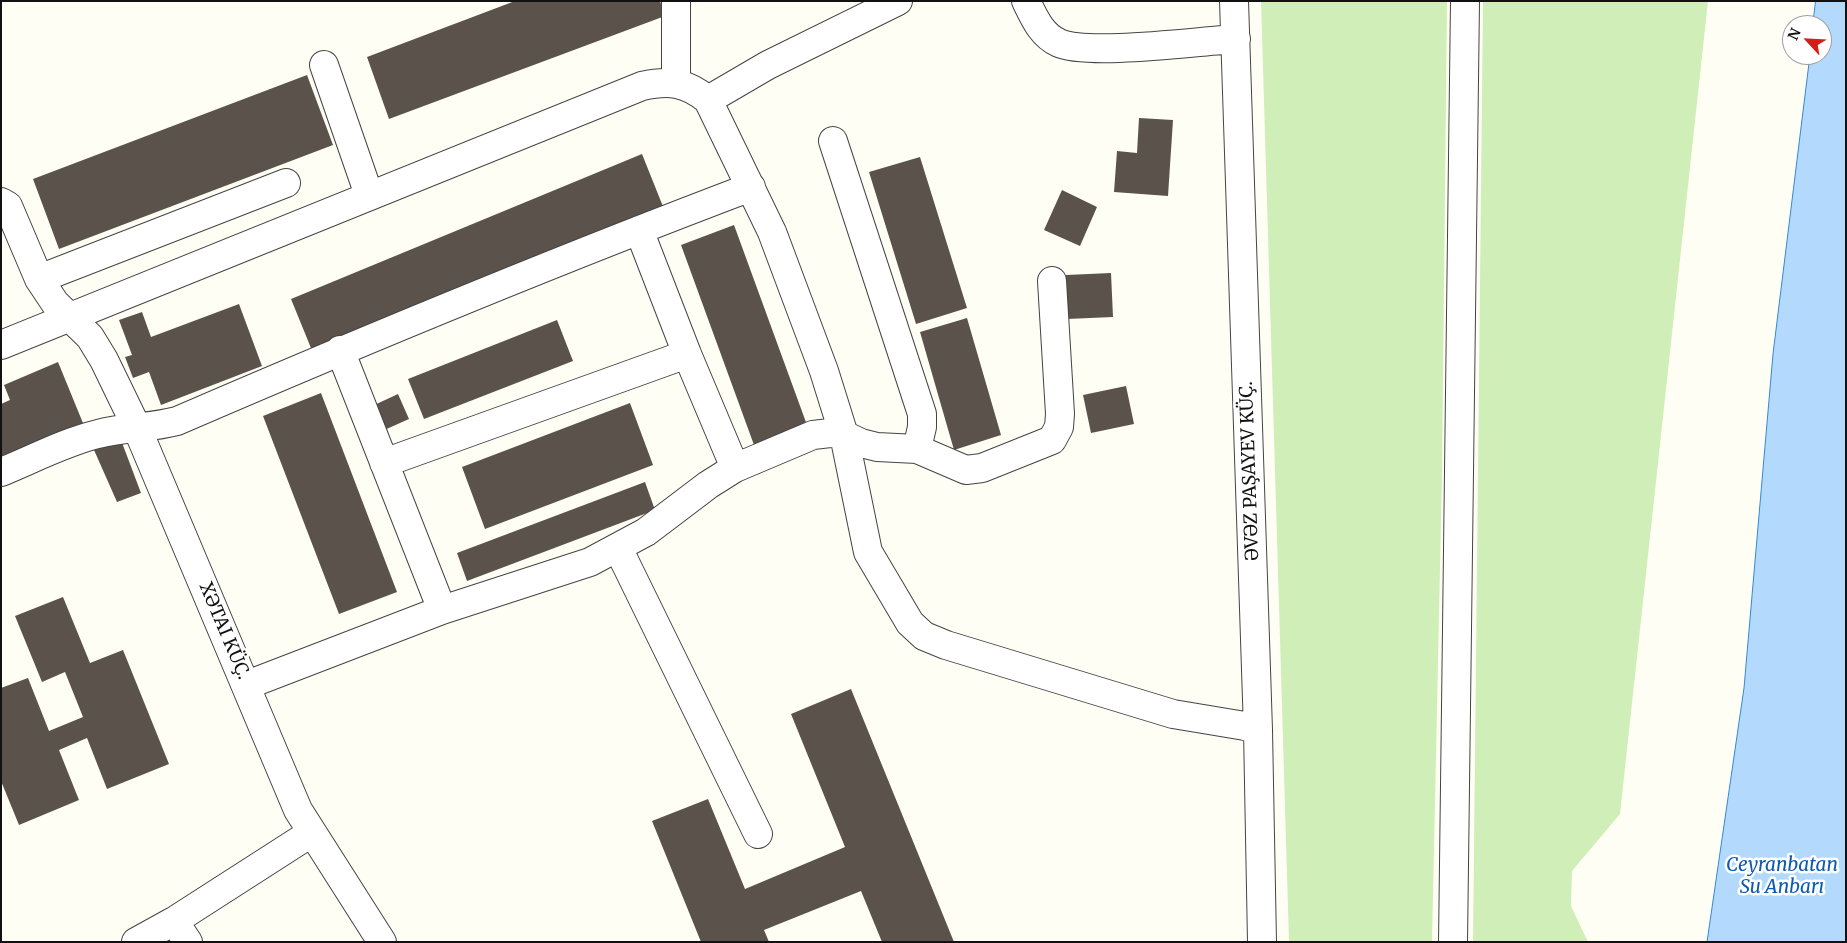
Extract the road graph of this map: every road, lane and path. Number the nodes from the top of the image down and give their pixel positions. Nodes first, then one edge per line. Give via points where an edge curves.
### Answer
1 (676, 1) edge
2 (898, 1) edge
3 (1026, 1) edge
4 (1234, 1) edge
5 (1465, 1) edge
6 (1236, 39) junction
7 (324, 66) dead end
8 (676, 83) junction
9 (708, 100) junction
10 (833, 140) dead end
11 (286, 183) dead end
12 (751, 187) junction
13 (369, 195) junction
14 (1, 202) edge
15 (638, 230) junction
16 (39, 279) junction
17 (1052, 281) dead end
18 (72, 317) junction
19 (1, 345) edge
20 (340, 350) junction
21 (687, 354) junction
22 (137, 428) junction
23 (844, 435) junction
24 (916, 449) junction
25 (384, 463) junction
26 (735, 468) junction
27 (1, 472) edge
28 (618, 548) junction
29 (442, 610) junction
30 (247, 685) junction
31 (1258, 730) junction
32 (311, 833) junction
33 (758, 834) dead end
34 (181, 931) edge
35 (136, 942) edge
36 (382, 942) edge
37 (1262, 942) edge
38 (1453, 942) edge

1 - 8 street
2 - 9 street via 768,65
3 - 6 street via 1042,31 1058,42 1078,48
4 - 6 street, ƏVƏZ PAŞAYEV KÜÇ.
5 - 38 street
6 - 31 street, ƏVƏZ PAŞAYEV KÜÇ.
7 - 13 street
8 - 9 street via 696,90
8 - 13 street via 642,86
9 - 12 street
10 - 24 street via 922,414
11 - 16 street
12 - 15 street
12 - 23 street via 824,371
13 - 18 street
14 - 16 street, XƏTAI KÜÇ. via 8,206
15 - 20 street
15 - 21 street
16 - 18 street, XƏTAI KÜÇ. via 55,302
17 - 24 street via 1060,414 1059,427 1052,440 982,468 966,470
18 - 19 street
18 - 22 street, XƏTAI KÜÇ. via 100,352
20 - 22 street via 177,421
20 - 25 street
21 - 25 street
21 - 26 street
22 - 27 street via 95,434
22 - 30 street, XƏTAI KÜÇ.
23 - 24 street via 877,447
23 - 26 street via 813,436
23 - 31 street via 868,552 910,623 924,636 1173,714
25 - 29 street
26 - 28 street via 646,532
28 - 29 street via 590,562
28 - 33 street
29 - 30 street
30 - 32 street, XƏTAI KÜÇ. via 289,790
31 - 37 street, ƏVƏZ PAŞAYEV KÜÇ.
32 - 34 street
32 - 36 street, XƏTAI KÜÇ.
34 - 35 street

